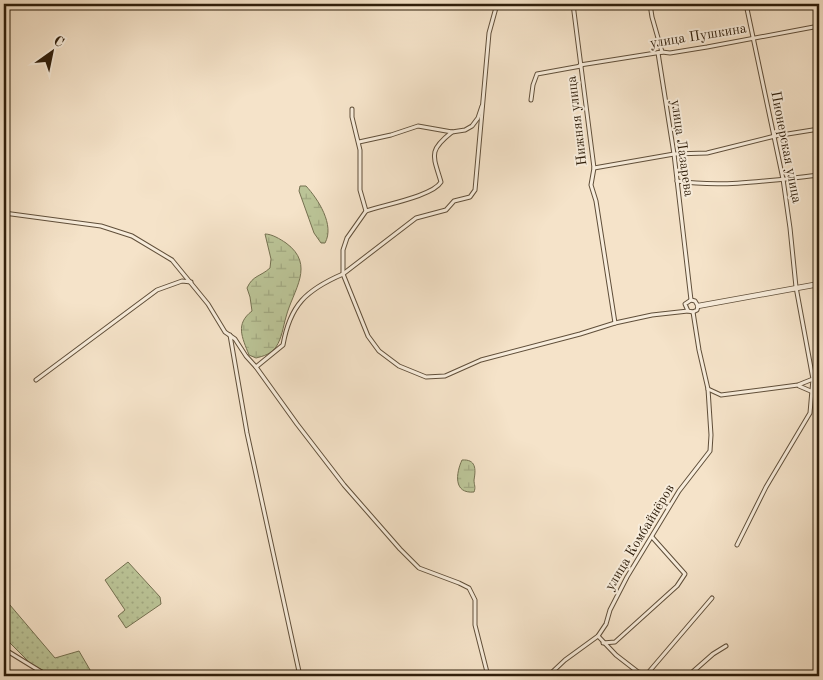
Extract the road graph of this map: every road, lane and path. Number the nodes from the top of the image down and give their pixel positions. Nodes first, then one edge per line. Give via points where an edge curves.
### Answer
1 (497, 4) edge
2 (573, 4) edge
3 (650, 4) edge
4 (746, 4) edge
5 (819, 26) edge
6 (752, 37) junction
7 (660, 52) junction
8 (580, 66) junction
9 (531, 100) dead end
10 (484, 101) junction
11 (352, 110) dead end
12 (819, 129) edge
13 (452, 132) junction
14 (775, 136) junction
15 (359, 142) junction
16 (674, 154) junction
17 (594, 168) junction
18 (819, 175) edge
19 (783, 179) junction
20 (678, 181) junction
21 (366, 211) junction
22 (4, 213) edge
23 (343, 274) junction
24 (191, 282) junction
25 (819, 284) edge
26 (796, 287) junction
27 (691, 300) junction
28 (698, 306) junction
29 (688, 311) junction
30 (693, 312) junction
31 (615, 323) junction
32 (230, 335) junction
33 (256, 367) junction
34 (36, 380) dead end
35 (813, 380) junction
36 (798, 385) junction
37 (708, 389) junction
38 (813, 392) junction
39 (652, 536) junction
40 (737, 544) dead end
41 (712, 598) dead end
42 (598, 636) junction
43 (603, 643) junction
44 (726, 646) dead end
45 (4, 649) edge
46 (647, 674) junction
47 (48, 676) edge
48 (300, 676) edge
49 (488, 676) edge
50 (548, 676) edge
51 (654, 676) edge
52 (688, 676) edge

1 - 10 street via 489,33
2 - 8 street, Нижняя улица
3 - 7 street, улица Лазарева
4 - 6 street, Пионерская улица
5 - 6 street, улица Пушкина
6 - 7 street, улица Пушкина via 707,47
6 - 14 street, Пионерская улица
7 - 8 street, улица Пушкина
7 - 16 street, улица Лазарева
8 - 9 street, улица Пушкина via 537,74
8 - 17 street, Нижняя улица
10 - 13 street via 472,126
10 - 23 street via 475,190 470,197 454,201 446,210 416,218
11 - 15 street
12 - 14 street
13 - 15 street via 418,126
13 - 21 street via 434,149 441,182 438,187
14 - 16 street via 707,152
14 - 19 street, Пионерская улица
15 - 21 street via 360,190
16 - 17 street
16 - 20 street, улица Лазарева
17 - 31 street, Нижняя улица via 591,185
18 - 19 street
19 - 20 street via 701,185
19 - 26 street, Пионерская улица
20 - 27 street, улица Лазарева
21 - 23 street via 347,238 343,250
22 - 24 street via 101,226 132,236 172,260
23 - 31 street via 368,336 379,351 399,366 426,376 445,376 481,360
23 - 33 street via 310,292 296,306 283,345
24 - 32 street via 221,328
24 - 34 street via 182,281 157,290
25 - 26 street
26 - 28 street
26 - 35 street, Пионерская улица
27 - 28 street
27 - 29 street via 685,304
28 - 30 street
29 - 30 street
29 - 31 street
30 - 37 street
32 - 33 street
32 - 48 street via 247,433
33 - 49 street via 344,485 418,568 469,588 475,600 475,625
35 - 36 street
35 - 38 street, Пионерская улица
36 - 37 street via 721,395
36 - 38 street
37 - 39 street, улица Комбайнёров via 710,451 678,492
38 - 40 street, Пионерская улица via 810,413
39 - 42 street, улица Комбайнёров via 627,577
39 - 43 street via 685,574 677,586 616,642
41 - 46 street
42 - 43 street
42 - 50 street, улица Комбайнёров
43 - 46 street via 638,672
44 - 52 street
45 - 47 street
46 - 51 street

